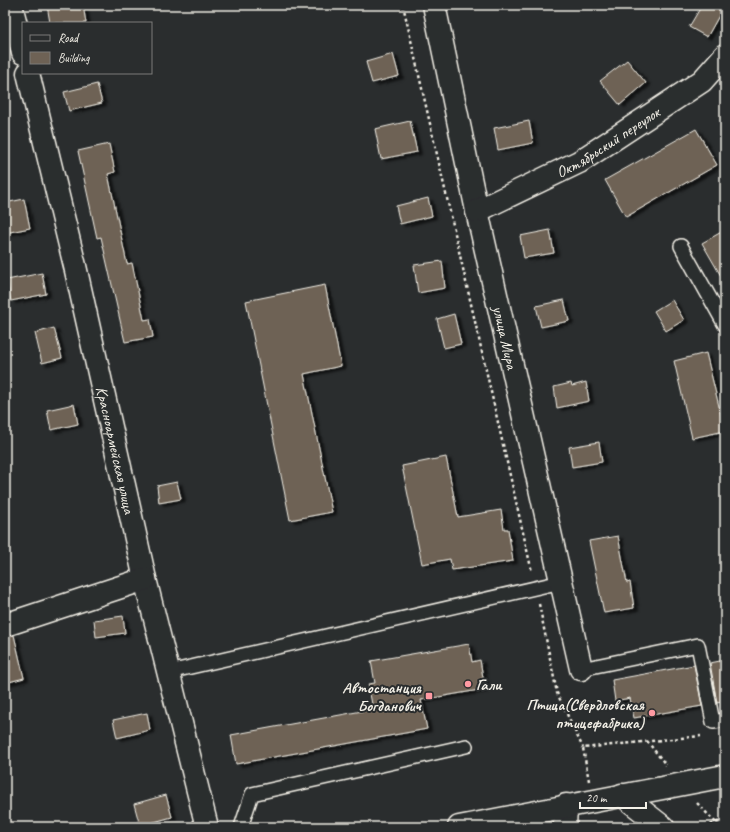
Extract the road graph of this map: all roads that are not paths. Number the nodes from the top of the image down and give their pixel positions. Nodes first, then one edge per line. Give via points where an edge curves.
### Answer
1 (11, 5) edge
2 (434, 5) edge
3 (22, 49) edge
4 (725, 55) edge
5 (28, 74) edge
6 (477, 210) junction
7 (681, 246) dead end
8 (725, 325) edge
9 (145, 579) junction
10 (561, 582) junction
11 (5, 626) edge
12 (581, 669) joint
13 (169, 672) junction
14 (725, 720) edge
15 (466, 746) dead end
16 (725, 776) edge
17 (622, 795) junction
18 (566, 805) junction
19 (207, 827) edge
20 (241, 827) edge
21 (459, 827) edge
22 (565, 827) edge
23 (664, 827) edge

1 - 3 street
2 - 6 street, улица Мира
4 - 6 street, Октябрьский переулок via 702,81 579,162
5 - 9 street, Красноармейская улица via 75,266
6 - 10 street, улица Мира
7 - 8 lane
9 - 11 street
9 - 13 street, Красноармейская улица
10 - 12 street, улица Мира
10 - 13 lane
12 - 14 lane via 698,645 713,722
13 - 19 street, Красноармейская улица
15 - 20 lane via 252,794
16 - 17 street
17 - 18 street
17 - 23 street
18 - 21 street
18 - 22 street

